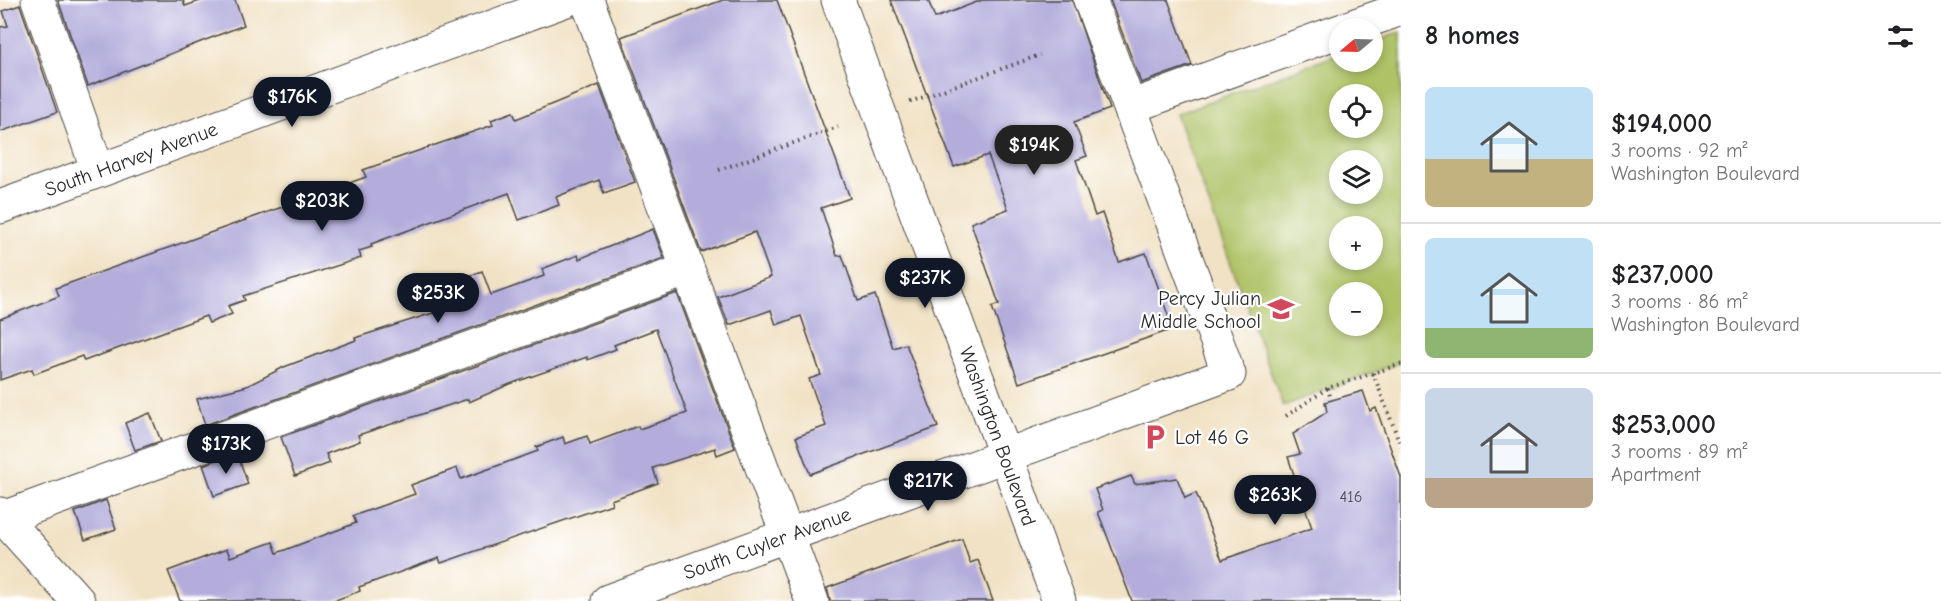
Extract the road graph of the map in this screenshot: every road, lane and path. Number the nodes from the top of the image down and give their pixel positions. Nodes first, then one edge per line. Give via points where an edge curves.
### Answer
1 (38, 0) edge
2 (566, 0) edge
3 (587, 0) edge
4 (838, 0) edge
5 (1090, 0) edge
6 (1401, 9) edge
7 (1375, 18) edge
8 (1329, 35) edge
9 (1040, 55) dead end
10 (910, 102) dead end
11 (1130, 107) junction
12 (838, 127) dead end
13 (719, 170) dead end
14 (98, 171) junction
15 (0, 207) edge
16 (686, 270) junction
17 (1401, 364) edge
18 (1372, 373) junction
19 (1328, 388) junction
20 (1331, 400) dead end
21 (1286, 416) dead end
22 (1401, 446) edge
23 (1006, 456) junction
24 (1, 517) edge
25 (787, 536) junction
26 (78, 601) edge
27 (608, 601) edge
28 (812, 601) edge
29 (1059, 601) edge

1 - 14 street
2 - 14 street, South Harvey Avenue
3 - 16 street
4 - 23 street, Washington Boulevard
5 - 11 street
6 - 7 street
8 - 11 street
9 - 10 path
11 - 23 street, South Cuyler Avenue via 1229,374
12 - 13 path
14 - 15 street, South Harvey Avenue
16 - 24 street
16 - 25 street
17 - 18 path
18 - 19 path
18 - 22 path
19 - 20 path
19 - 21 path
23 - 25 street, South Cuyler Avenue
23 - 29 street, Washington Boulevard
24 - 26 street
25 - 27 street, South Cuyler Avenue
25 - 28 street

